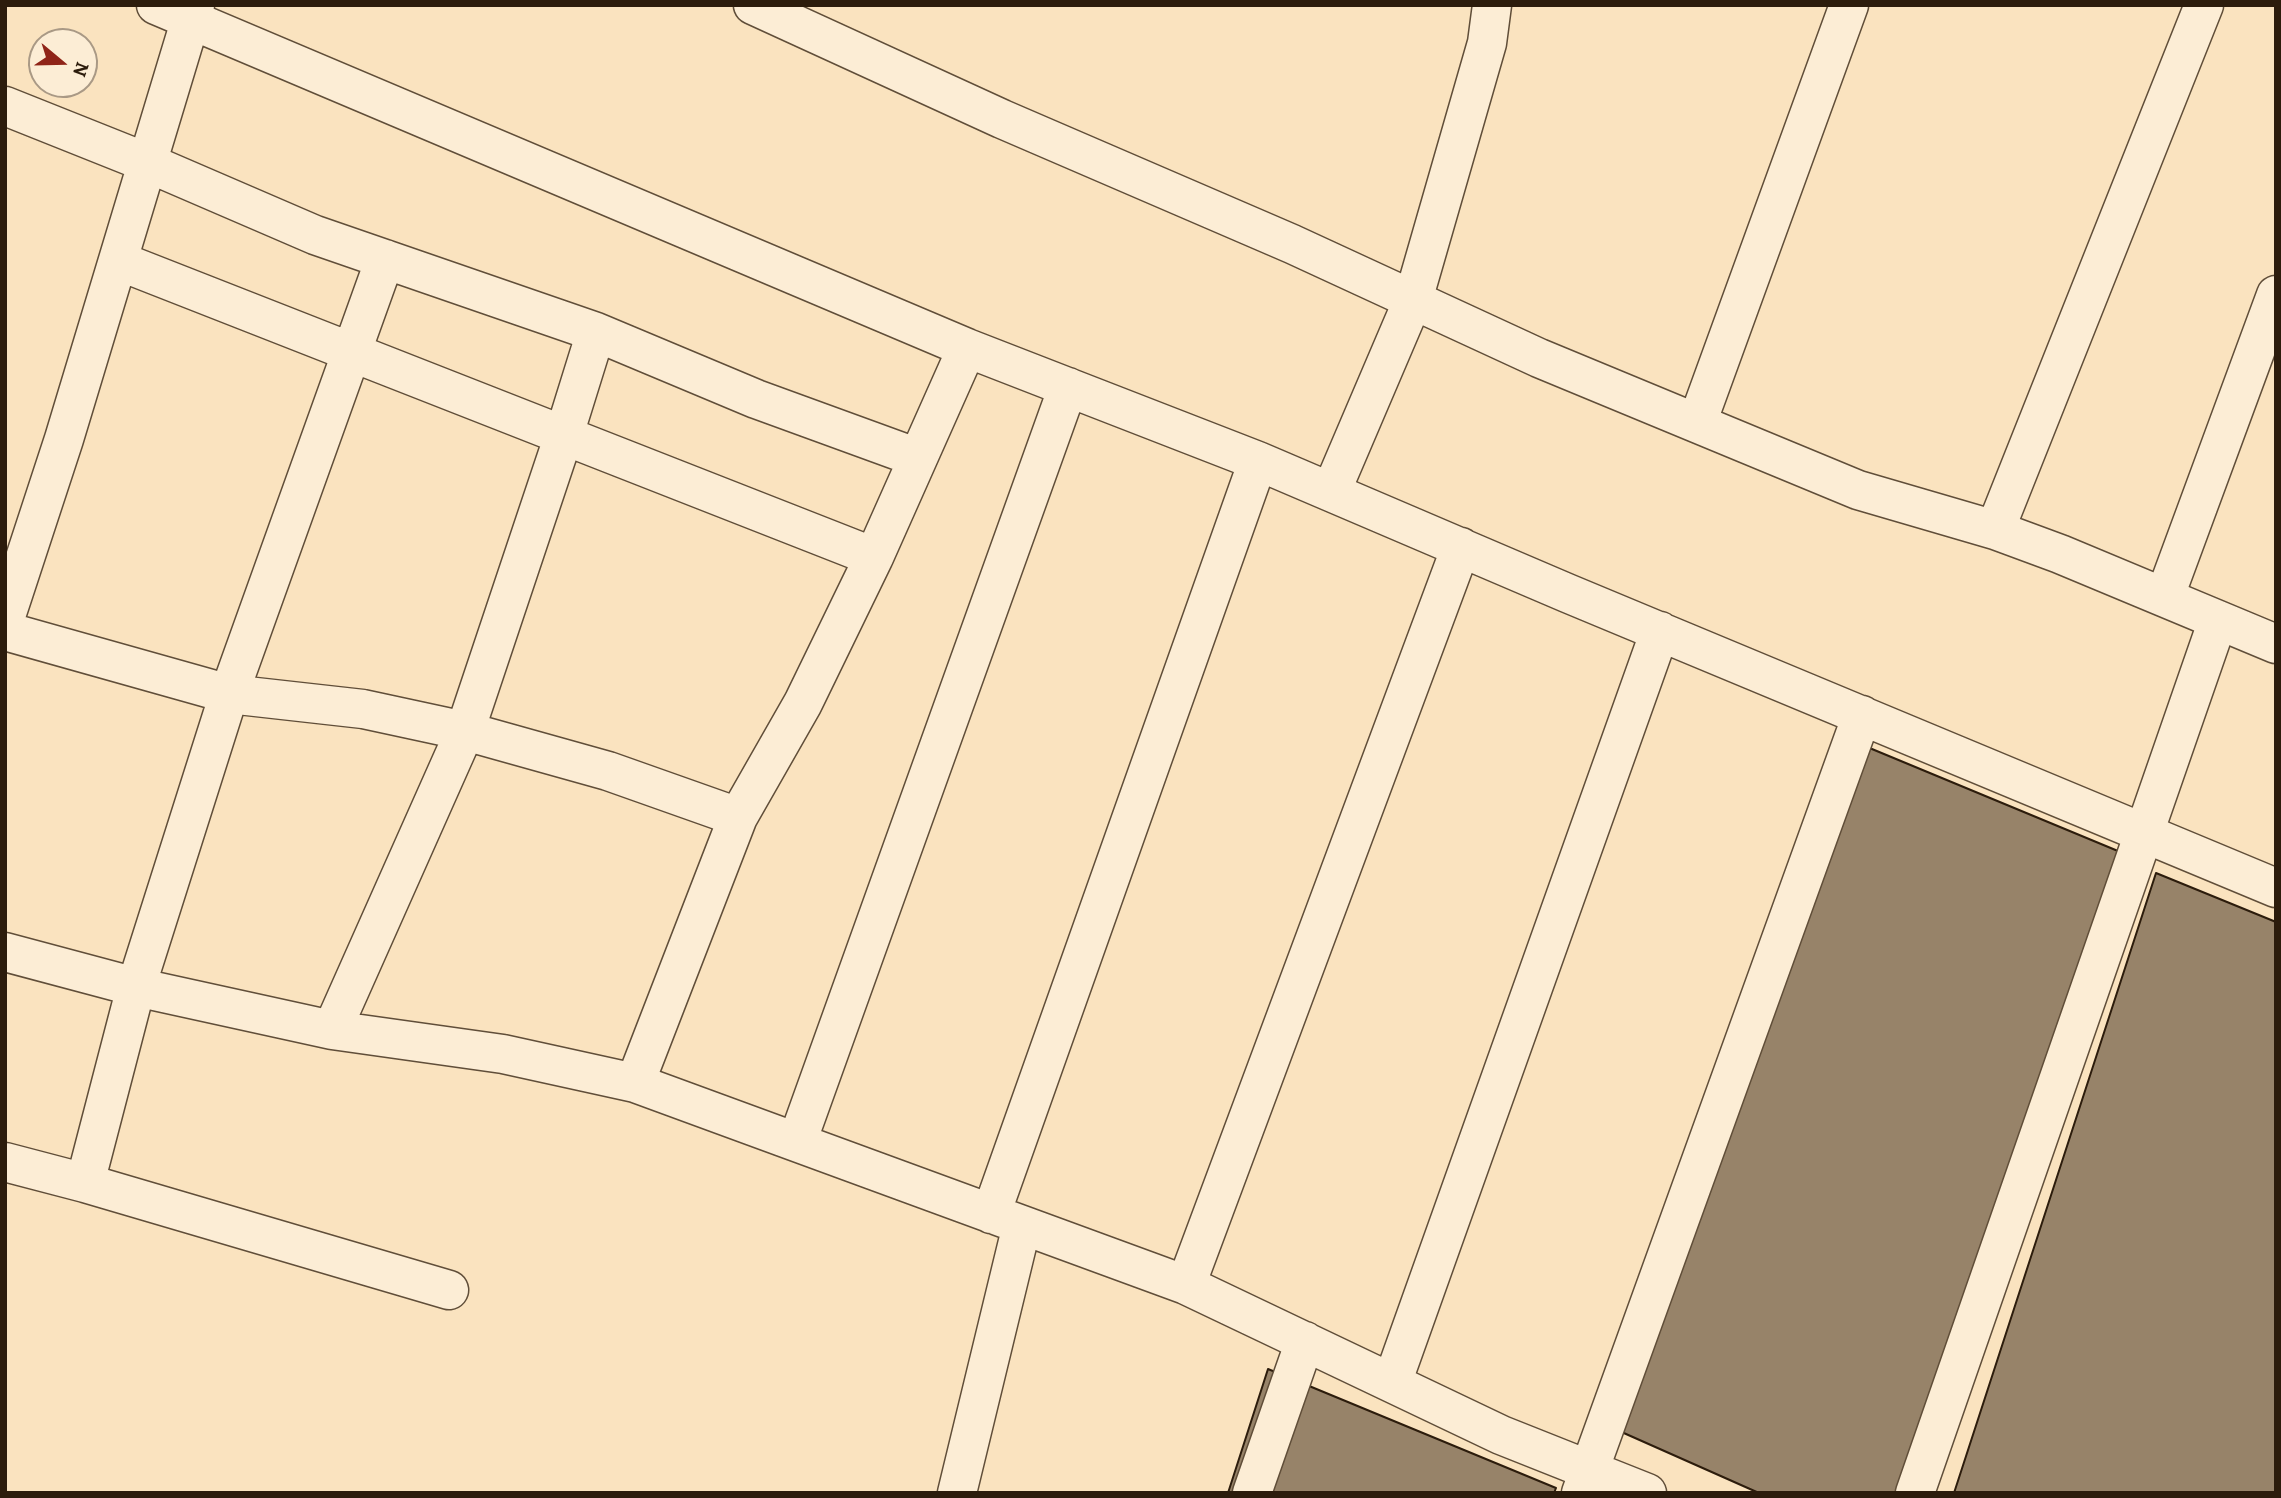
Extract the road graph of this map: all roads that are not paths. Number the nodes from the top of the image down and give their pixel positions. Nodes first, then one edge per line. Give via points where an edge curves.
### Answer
1 (754, 5) edge
2 (1492, 5) edge
3 (1849, 5) edge
4 (2204, 5) edge
5 (181, 10) edge
6 (5, 106) edge
7 (148, 163) junction
8 (385, 259) junction
9 (119, 261) junction
10 (2276, 295) edge
11 (1413, 300) junction
12 (596, 332) junction
13 (967, 348) junction
14 (353, 353) junction
15 (1068, 387) junction
16 (1697, 423) junction
17 (564, 435) junction
18 (918, 458) junction
19 (1258, 461) junction
20 (1331, 492) junction
21 (1995, 530) junction
22 (1461, 547) junction
23 (874, 557) junction
24 (2165, 596) junction
25 (5, 619) edge
26 (2218, 620) junction
27 (5, 631) edge
28 (1660, 631) junction
29 (2276, 644) edge
30 (229, 694) junction
31 (1862, 715) junction
32 (465, 731) junction
33 (738, 817) junction
34 (2144, 832) junction
35 (2276, 888) edge
36 (5, 952) edge
37 (136, 987) junction
38 (332, 1030) junction
39 (635, 1083) junction
40 (797, 1142) junction
41 (5, 1162) edge
42 (85, 1183) junction
43 (1006, 1220) junction
44 (1186, 1286) junction
45 (449, 1290) dead end
46 (1304, 1341) junction
47 (1392, 1383) junction
48 (1585, 1481) edge
49 (957, 1493) edge
50 (1252, 1493) edge
51 (1647, 1493) edge
52 (1915, 1493) edge

1 - 11 street
2 - 11 street via 1487,43
3 - 16 street
4 - 21 street
5 - 7 street
5 - 13 street
6 - 7 street
7 - 8 street via 315,235
7 - 9 street
8 - 12 street
8 - 14 street
9 - 14 street
9 - 25 street
10 - 24 street
11 - 16 street
11 - 20 street
12 - 17 street
12 - 18 street via 756,399
13 - 15 street
13 - 18 street
14 - 17 street
14 - 30 street
15 - 19 street
15 - 40 street
16 - 21 street via 1858,489
17 - 23 street
17 - 32 street
18 - 23 street
19 - 20 street
19 - 43 street
20 - 22 street
21 - 24 street
22 - 28 street
22 - 44 street
23 - 33 street via 803,703
24 - 26 street
26 - 29 street
26 - 34 street
27 - 30 street
28 - 31 street
28 - 47 street
30 - 32 street via 363,709
30 - 37 street
31 - 34 street
31 - 48 street
32 - 33 street via 608,771
32 - 38 street
33 - 39 street
34 - 35 street
34 - 52 street
36 - 37 street
37 - 38 street
37 - 42 street
38 - 39 street via 503,1054
39 - 40 street
40 - 43 street
41 - 42 street
42 - 45 street
43 - 44 street
43 - 49 street
44 - 46 street
46 - 47 street
46 - 50 street
47 - 48 street
48 - 51 street

